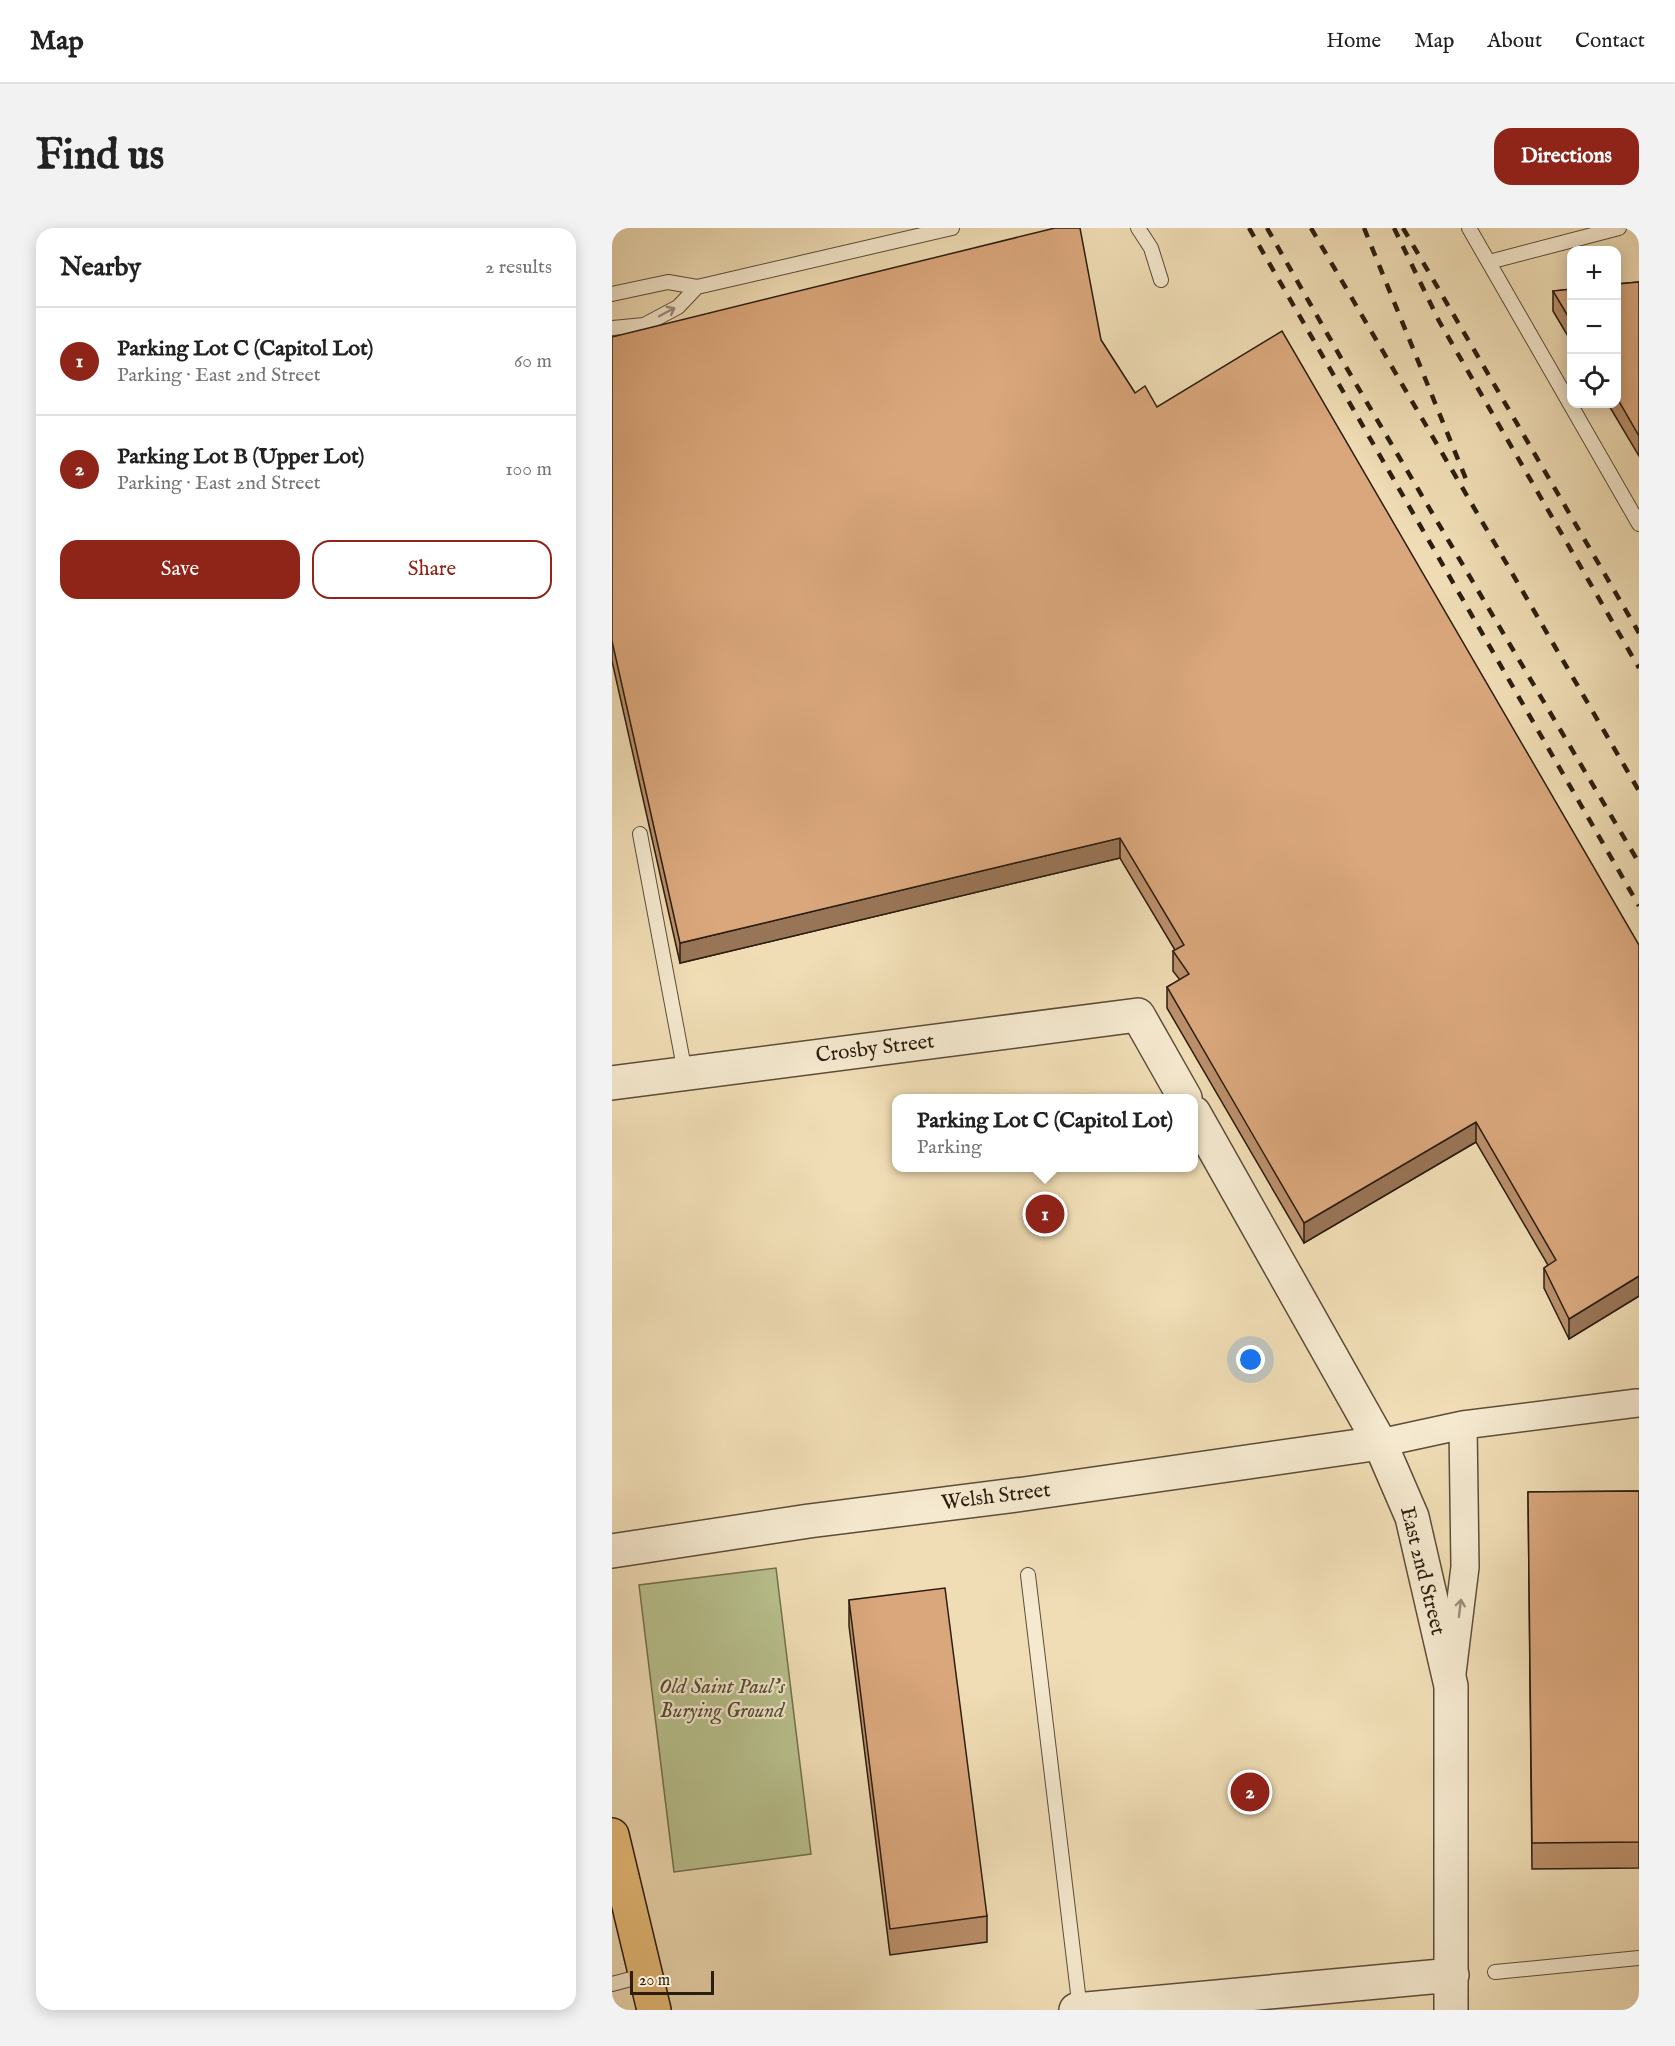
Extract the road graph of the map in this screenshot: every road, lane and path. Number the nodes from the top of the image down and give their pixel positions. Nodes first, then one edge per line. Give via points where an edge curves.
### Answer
1 (952, 228) edge
2 (1138, 228) edge
3 (1469, 228) edge
4 (1619, 228) edge
5 (1489, 262) junction
6 (1161, 280) dead end
7 (697, 287) junction
8 (612, 294) edge
9 (612, 328) edge
10 (1639, 524) edge
11 (640, 834) dead end
12 (685, 1073) junction
13 (612, 1083) edge
14 (1183, 1094) edge
15 (1198, 1120) edge
16 (1638, 1403) edge
17 (1463, 1425) junction
18 (1380, 1443) junction
19 (612, 1551) edge
20 (1028, 1575) dead end
21 (1451, 1686) junction
22 (612, 1835) edge
23 (621, 1909) edge
24 (1639, 1958) edge
25 (1495, 1972) dead end
26 (646, 1975) junction
27 (1452, 1975) junction
28 (612, 1984) edge
29 (654, 2010) edge
30 (1078, 2010) edge
31 (1450, 2010) edge

1 - 7 lane
2 - 6 lane via 1151,248
3 - 5 lane
4 - 5 lane
5 - 10 lane
7 - 8 lane via 668,282
9 -> 7 lane via 644,325 678,307
11 - 12 lane
12 - 13 street, Crosby Street
12 - 14 street, Crosby Street via 1138,1015
15 - 18 street, East 2nd Street
16 - 17 street
17 - 18 street
21 -> 17 street via 1465,1567
18 - 19 street, Welsh Street
18 - 21 street, East 2nd Street via 1412,1517
20 - 30 lane
21 - 27 street, East 2nd Street
22 - 23 main road
23 - 26 main road
24 - 25 lane
26 - 28 lane
26 - 29 main road
27 - 30 street
27 - 31 street, East 2nd Street

